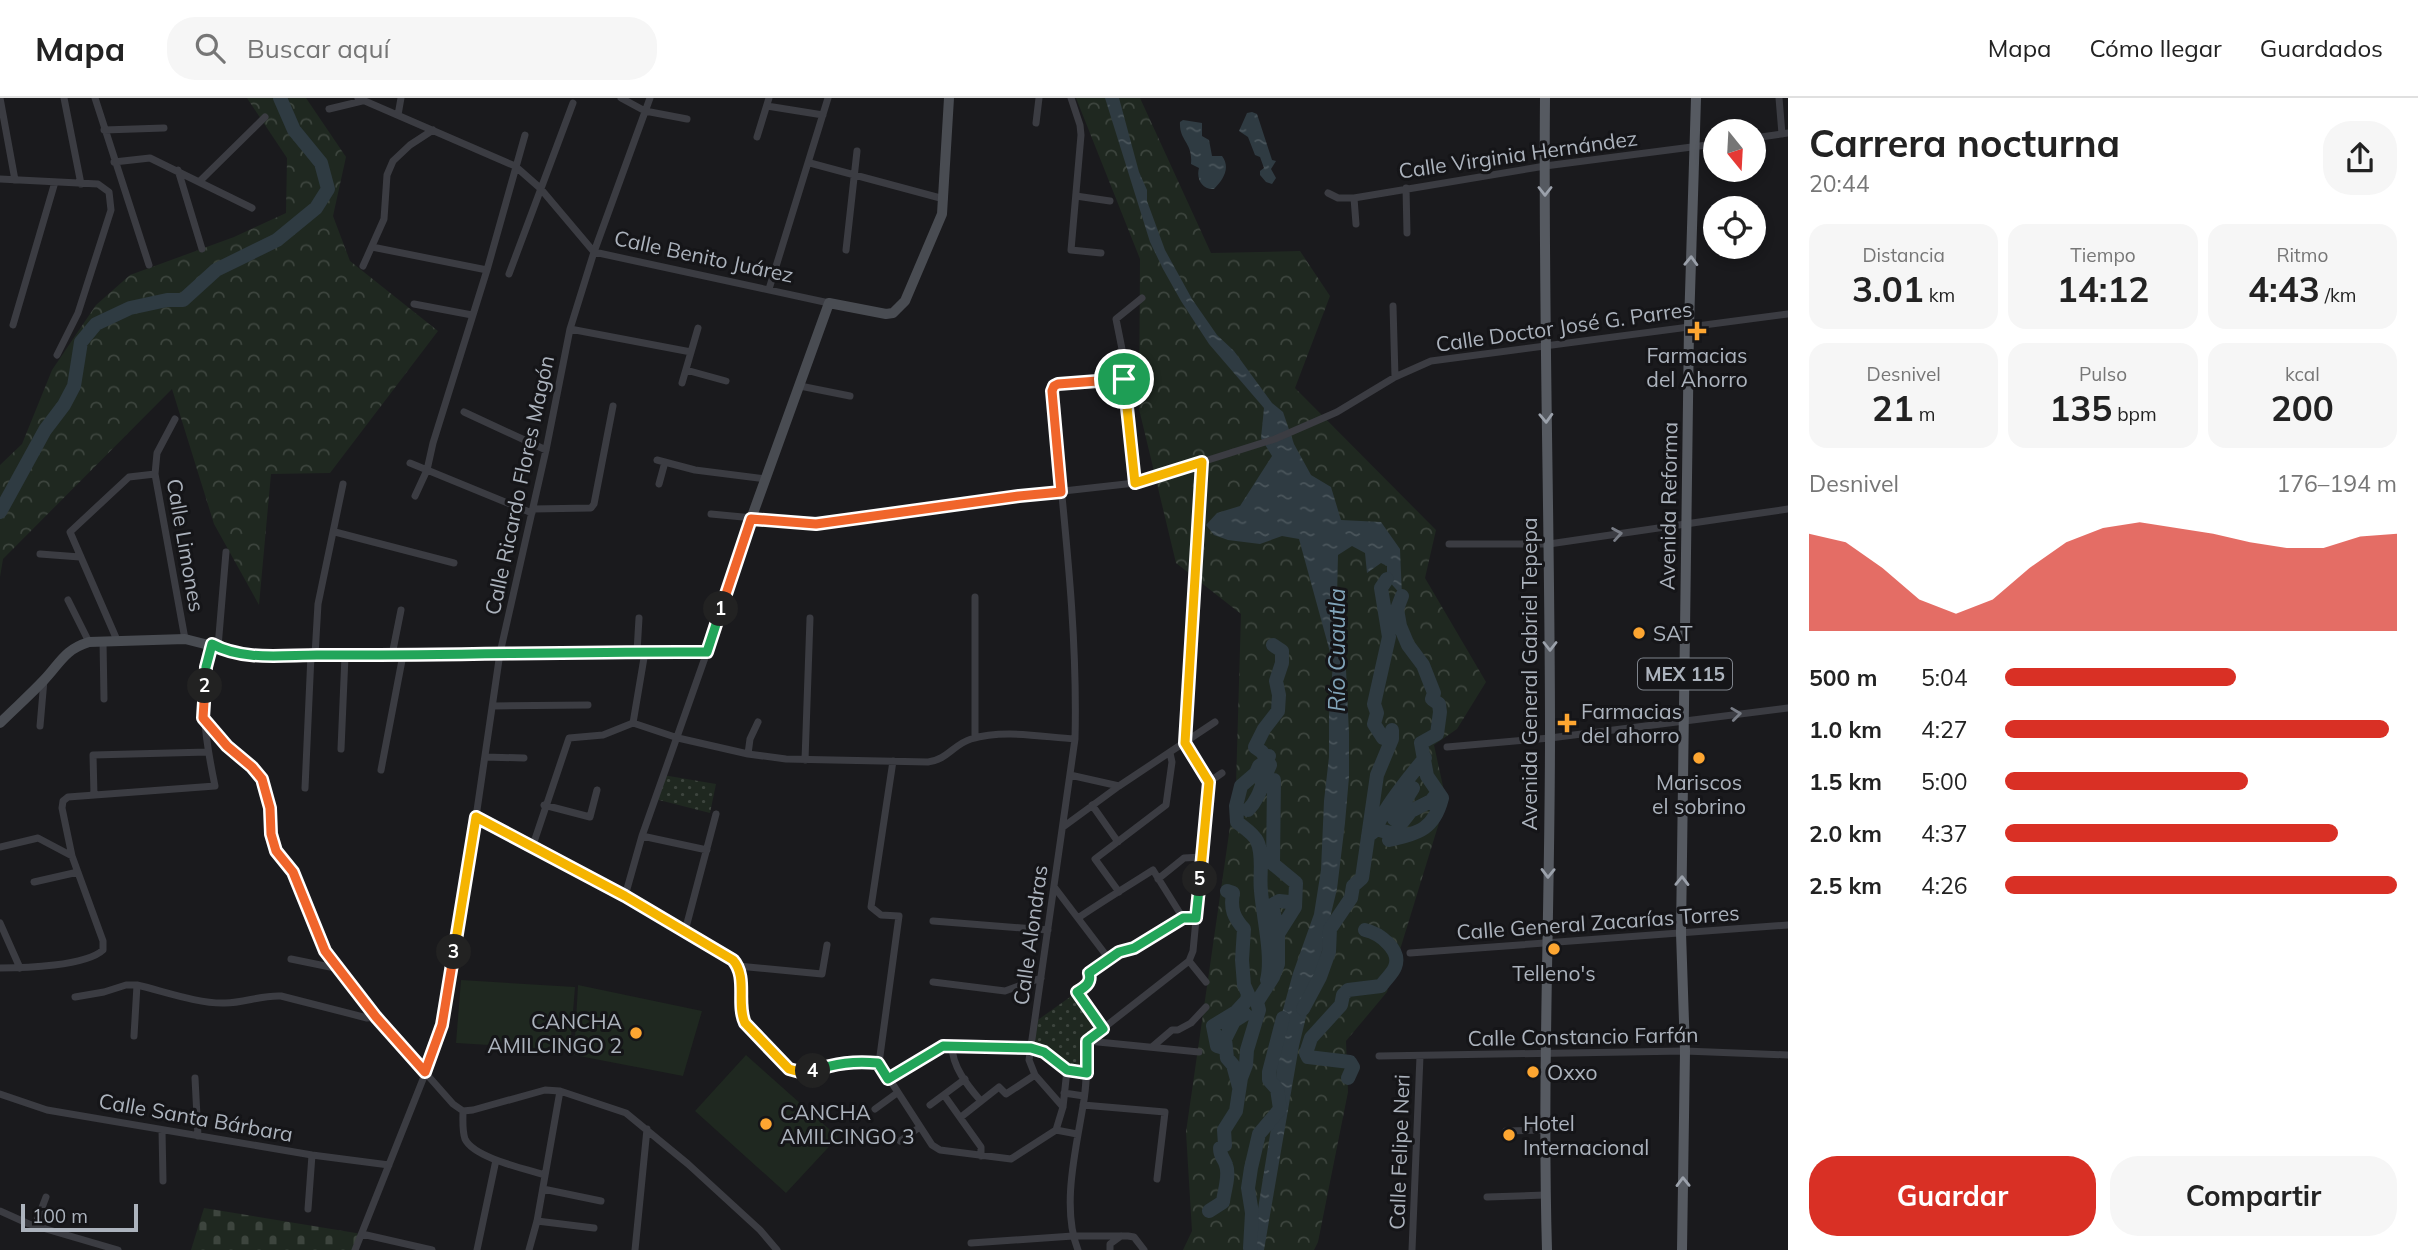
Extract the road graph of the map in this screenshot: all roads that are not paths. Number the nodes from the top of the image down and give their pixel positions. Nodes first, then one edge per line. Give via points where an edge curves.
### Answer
1 (0, 98) edge
2 (64, 98) edge
3 (94, 98) edge
4 (401, 98) edge
5 (621, 98) edge
6 (650, 98) edge
7 (828, 98) edge
8 (949, 98) edge
9 (1039, 98) edge
10 (1071, 98) edge
11 (1545, 98) edge
12 (1696, 98) edge
13 (1779, 98) edge
14 (360, 99) edge
15 (768, 102) edge
16 (573, 103) dead end
17 (329, 109) dead end
18 (645, 111) junction
19 (398, 115) junction
20 (823, 115) junction
21 (265, 117) dead end
22 (687, 119) dead end
23 (1036, 123) dead end
24 (164, 128) dead end
25 (104, 130) junction
26 (433, 130) junction
27 (1785, 133) edge
28 (525, 135) dead end
29 (1766, 136) edge
30 (757, 137) dead end
31 (1703, 146) edge
32 (1695, 147) junction
33 (858, 152) dead end
34 (114, 162) junction
35 (810, 163) junction
36 (515, 166) junction
37 (1545, 166) junction
38 (178, 170) junction
39 (855, 175) junction
40 (0, 179) edge
41 (15, 180) junction
42 (200, 181) junction
43 (55, 182) junction
44 (80, 184) junction
45 (540, 188) junction
46 (1406, 188) junction
47 (1328, 193) dead end
48 (1076, 196) junction
49 (1354, 198) junction
50 (944, 199) junction
51 (1110, 201) dead end
52 (252, 208) dead end
53 (1356, 224) dead end
54 (1407, 233) dead end
55 (372, 247) junction
56 (202, 249) dead end
57 (846, 250) dead end
58 (594, 252) junction
59 (1101, 253) dead end
60 (149, 265) dead end
61 (363, 267) dead end
62 (487, 270) junction
63 (509, 274) dead end
64 (769, 289) junction
65 (1142, 298) dead end
66 (829, 303) junction
67 (414, 304) dead end
68 (1393, 306) dead end
69 (1788, 314) edge
70 (472, 315) junction
71 (13, 325) dead end
72 (1689, 326) junction
73 (698, 328) dead end
74 (570, 329) junction
75 (1544, 347) junction
76 (691, 352) junction
77 (57, 355) dead end
78 (686, 370) junction
79 (1395, 377) junction
80 (1124, 379) junction
81 (726, 381) dead end
82 (682, 383) dead end
83 (800, 386) junction
84 (850, 396) dead end
85 (613, 407) dead end
86 (464, 412) dead end
87 (175, 419) dead end
88 (547, 450) junction
89 (1202, 462) junction
90 (410, 463) dead end
91 (427, 470) junction
92 (155, 474) junction
93 (766, 479) junction
94 (1135, 483) junction
95 (343, 484) dead end
96 (659, 484) dead end
97 (1061, 492) junction
98 (415, 496) dead end
99 (1788, 509) edge
100 (532, 511) junction
101 (711, 514) dead end
102 (751, 519) junction
103 (1687, 523) junction
104 (335, 532) junction
105 (1449, 544) dead end
106 (1549, 544) junction
107 (226, 552) dead end
108 (40, 554) dead end
109 (80, 557) junction
110 (454, 563) dead end
111 (975, 597) dead end
112 (68, 600) dead end
113 (401, 610) dead end
114 (639, 618) dead end
115 (810, 618) dead end
116 (185, 639) junction
117 (117, 640) junction
118 (103, 641) junction
119 (89, 642) junction
120 (215, 646) junction
121 (641, 652) junction
122 (707, 652) junction
123 (500, 653) junction
124 (313, 655) junction
125 (398, 655) junction
126 (345, 656) junction
127 (45, 679) junction
128 (104, 699) dead end
129 (588, 705) dead end
130 (493, 706) junction
131 (1788, 708) edge
132 (203, 718) junction
133 (1685, 721) junction
134 (758, 722) dead end
135 (1215, 722) dead end
136 (0, 723) edge
137 (633, 723) junction
138 (40, 726) dead end
139 (678, 738) junction
140 (975, 738) junction
141 (1550, 738) junction
142 (1075, 739) junction
143 (1185, 743) junction
144 (1447, 747) dead end
145 (341, 749) dead end
146 (208, 752) junction
147 (1170, 753) junction
148 (748, 754) junction
149 (485, 757) junction
150 (524, 758) dead end
151 (805, 760) junction
152 (892, 761) junction
153 (381, 770) dead end
154 (1222, 773) dead end
155 (1070, 775) junction
156 (1209, 782) junction
157 (1119, 786) junction
158 (306, 788) dead end
159 (597, 789) dead end
160 (94, 795) junction
161 (544, 805) junction
162 (1092, 805) junction
163 (716, 814) dead end
164 (476, 817) junction
165 (1063, 827) junction
166 (642, 836) junction
167 (1118, 842) junction
168 (0, 847) edge
169 (531, 848) junction
170 (707, 850) junction
171 (72, 856) junction
172 (1202, 857) junction
173 (78, 872) junction
174 (1158, 879) junction
175 (34, 882) dead end
176 (1055, 888) junction
177 (1119, 892) junction
178 (625, 896) junction
179 (1078, 918) junction
180 (1183, 918) junction
181 (1196, 918) junction
182 (933, 920) dead end
183 (0, 923) edge
184 (1788, 925) edge
185 (1048, 930) junction
186 (685, 931) junction
187 (1681, 933) junction
188 (1548, 944) junction
189 (827, 945) dead end
190 (1410, 953) dead end
191 (291, 959) dead end
192 (1109, 959) junction
193 (1189, 961) junction
194 (738, 966) junction
195 (0, 968) edge
196 (20, 968) junction
197 (336, 968) junction
198 (1041, 978) junction
199 (933, 982) dead end
200 (1206, 982) dead end
201 (137, 985) junction
202 (75, 997) dead end
203 (1206, 1007) dead end
204 (376, 1017) junction
205 (1103, 1029) junction
206 (134, 1036) dead end
207 (1087, 1041) junction
208 (951, 1046) junction
209 (1152, 1047) junction
210 (1031, 1048) junction
211 (1685, 1051) junction
212 (1199, 1052) dead end
213 (1544, 1054) junction
214 (1788, 1055) edge
215 (1379, 1056) dead end
216 (1420, 1056) junction
217 (878, 1063) junction
218 (1067, 1070) junction
219 (425, 1072) junction
220 (1087, 1073) junction
221 (1035, 1074) junction
222 (195, 1078) dead end
223 (888, 1079) junction
224 (965, 1079) junction
225 (560, 1091) junction
226 (897, 1093) junction
227 (1064, 1093) junction
228 (0, 1094) edge
229 (944, 1095) junction
230 (1084, 1096) junction
231 (980, 1100) junction
232 (930, 1105) dead end
233 (1083, 1105) junction
234 (1063, 1107) junction
235 (875, 1109) dead end
236 (463, 1111) junction
237 (961, 1117) junction
238 (920, 1127) junction
239 (647, 1129) junction
240 (162, 1130) junction
241 (1056, 1130) junction
242 (1545, 1130) junction
243 (1506, 1131) dead end
244 (1077, 1134) junction
245 (198, 1136) junction
246 (900, 1141) dead end
247 (312, 1155) junction
248 (981, 1156) junction
249 (496, 1160) junction
250 (389, 1165) junction
251 (545, 1175) junction
252 (1157, 1179) dead end
253 (163, 1181) dead end
254 (543, 1189) junction
255 (1545, 1195) junction
256 (46, 1197) dead end
257 (1487, 1197) dead end
258 (601, 1200) dead end
259 (309, 1209) dead end
260 (0, 1211) edge
261 (537, 1221) junction
262 (35, 1226) junction
263 (594, 1228) dead end
264 (362, 1234) junction
265 (1073, 1236) junction
266 (1121, 1236) junction
267 (971, 1243) dead end
268 (118, 1250) edge
269 (355, 1250) edge
270 (432, 1250) edge
271 (477, 1250) edge
272 (529, 1250) edge
273 (635, 1250) edge
274 (777, 1250) edge
275 (1078, 1250) edge
276 (1110, 1250) edge
277 (1144, 1250) edge
278 (1412, 1250) edge
279 (1547, 1250) edge
280 (1682, 1250) edge

1 - 41 street
2 - 44 street
3 - 25 street
4 - 19 street
5 - 18 street
6 - 18 street, Calle Ricardo Flores Magón
7 - 20 street
8 - 50 street, Calle Benito Juárez
9 - 23 street
10 - 48 street via 1080,125
11 - 37 main road, Avenida General Gabriel Tepepa
12 - 32 main road, Avenida Reforma / MEX 115
13 - 27 street
14 - 17 street, Calle Benito Juárez
14 - 19 street, Calle Benito Juárez
15 - 20 street
15 - 30 street
16 - 45 street
18 - 22 street
18 - 58 street, Calle Ricardo Flores Magón
19 - 26 street, Calle Benito Juárez
20 - 35 street
21 - 42 street
24 - 25 street
25 - 34 street
26 - 36 street, Calle Benito Juárez
26 - 55 street via 393,161 385,183 384,219
27 - 29 street
28 - 36 street
31 - 32 street, Calle Virginia Hernández
32 - 37 street, Calle Virginia Hernández
72 -> 32 main road, Avenida Reforma / MEX 115
33 - 39 street
34 - 38 street via 150,158
34 - 60 street
35 - 39 street
35 - 64 street
36 - 45 street, Calle Benito Juárez
36 - 62 street
37 - 46 street, Calle Virginia Hernández
37 -> 75 main road, Avenida General Gabriel Tepepa
38 - 42 street
38 - 56 street
39 - 50 street
39 - 57 street
40 - 41 street
41 - 43 street
42 - 52 street
43 - 44 street
43 - 71 street
44 - 77 street via 98,184 109,192 111,210 78,313
45 - 58 street, Calle Benito Juárez
45 - 63 street
46 - 49 street, Calle Virginia Hernández
46 - 54 street
47 - 49 street, Calle Virginia Hernández
48 - 51 street
48 - 59 street via 1071,250
49 - 53 street
50 - 66 street, Calle Benito Juárez via 942,214 899,309 886,314
55 - 61 street
55 - 62 street
58 - 64 street, Calle Benito Juárez
58 - 74 street, Calle Ricardo Flores Magón
62 - 70 street
64 - 66 street, Calle Benito Juárez
65 - 80 street via 1116,319
66 - 83 street
67 - 70 street
68 - 79 street
69 - 72 street, Calle Doctor José G. Parres
70 - 91 street
72 - 75 street, Calle Doctor José G. Parres
72 - 103 main road, Avenida Reforma / MEX 115
73 - 76 street
74 - 76 street
74 - 88 street, Calle Ricardo Flores Magón
75 - 79 street, Calle Doctor José G. Parres via 1431,362
75 -> 106 main road, Avenida General Gabriel Tepepa
76 - 78 street
78 - 81 street
78 - 82 street
79 - 89 street, Calle Doctor José G. Parres via 1336,412 1275,439
80 - 94 street
80 - 97 street, Calle Alondras via 1054,386
83 - 84 street
83 - 93 street
85 - 100 street via 591,508
86 - 88 street
87 - 92 street, Calle Limones via 157,453
88 - 100 street, Calle Ricardo Flores Magón
89 - 94 street, Calle Doctor José G. Parres
89 - 143 street
90 - 91 street
91 - 98 street
91 - 100 street
92 - 109 street via 129,477 70,532
92 - 116 street, Calle Limones
93 - 96 street via 661,461
93 - 102 street
94 - 97 street, Calle Doctor José G. Parres
95 - 104 street
97 - 102 street, Calle Doctor José G. Parres via 816,524
97 - 142 street, Calle Alondras via 1073,622
99 - 103 street
100 - 123 street, Calle Ricardo Flores Magón
101 - 102 street, Calle Doctor José G. Parres
102 - 122 street
106 -> 103 street
103 - 133 main road, Avenida Reforma / MEX 115
104 - 110 street
104 - 124 street via 318,604
105 - 106 street
106 -> 141 main road, Avenida General Gabriel Tepepa
107 - 120 street
108 - 109 street
109 - 117 street
111 - 140 street
112 - 119 street
113 - 125 street
114 - 121 street
115 - 151 street
116 - 117 street
116 - 120 street
117 - 118 street
118 - 119 street
118 - 128 street
119 - 127 street via 65,653
120 - 124 street via 248,655
120 - 132 street via 206,667
121 - 122 street
121 - 123 street
121 - 137 street
122 - 139 street
123 - 125 street
123 - 130 street, Calle Ricardo Flores Magón
124 - 126 street
124 - 158 street
125 - 126 street
125 - 153 street
126 - 145 street
127 - 136 street
127 - 138 street
129 - 130 street
130 - 149 street, Calle Ricardo Flores Magón
133 -> 131 street
132 - 146 street
132 - 197 street via 262,779 276,851 293,872
133 - 141 street
187 -> 133 main road, Avenida Reforma / MEX 115
134 - 148 street
135 - 143 street
137 - 139 street
137 - 161 street via 603,735 569,738
139 - 148 street
139 - 166 street
140 - 142 street via 1003,734
140 - 152 street via 938,761
141 - 144 street
141 -> 188 main road, Avenida General Gabriel Tepepa
142 - 155 street, Calle Alondras
143 - 147 street
143 - 156 street
146 - 160 street via 93,755
146 - 160 street via 215,786
147 - 157 street
147 - 167 street via 1166,805
148 - 151 street
149 - 150 street
149 - 164 street, Calle Ricardo Flores Magón
151 - 152 street
152 - 217 street via 871,907 881,915 899,916
154 - 156 street
155 - 157 street
155 - 165 street, Calle Alondras
156 - 172 street
157 - 162 street
159 - 161 street via 590,817
160 - 171 street via 63,801
161 - 169 street
162 - 165 street
162 - 167 street
163 - 170 street
164 - 169 street
164 - 219 street, Calle Ricardo Flores Magón via 442,1025
165 - 176 street, Calle Alondras
166 - 170 street
166 - 178 street
167 - 177 street via 1095,859
168 - 171 street via 38,838
169 - 178 street
170 - 186 street
171 - 173 street
172 - 174 street via 1184,858
172 - 181 street
173 - 175 street
173 - 196 street via 103,950 97,956
174 - 177 street via 1153,870
174 - 180 street
176 - 179 street
176 - 185 street, Calle Alondras
177 - 179 street
178 - 186 street
179 - 192 street
180 - 181 street
180 - 192 street
181 - 193 street
182 - 185 street
183 - 196 street
184 - 187 street, Calle General Zacarías Torres
185 - 198 street, Calle Alondras
186 - 194 street
187 - 188 street, Calle General Zacarías Torres
187 - 211 main road, Avenida Reforma / MEX 115
188 - 190 street, Calle General Zacarías Torres
188 - 213 main road, Avenida General Gabriel Tepepa
189 - 194 street via 822,974
191 - 197 street
192 - 205 street via 1089,973 1089,984 1077,992
193 - 200 street
193 - 205 street
194 - 217 street via 745,1023 789,1069 812,1072 845,1061
195 - 196 street
197 - 204 street
198 - 199 street via 1005,991
198 - 210 street, Calle Alondras
201 - 202 street
201 - 204 street via 222,1003 281,996
201 - 206 street
203 - 209 street via 1191,1023 1172,1030
204 - 219 street
205 - 207 street
207 - 209 street
207 - 220 street
208 - 210 street
208 - 223 street via 943,1046
208 - 224 street
209 - 212 street
210 - 218 street
210 - 221 street, Calle Alondras via 1029,1060
211 - 213 street, Calle Constancio Farfán
211 - 214 street, Calle Constancio Farfán
280 -> 211 main road, Avenida Reforma / MEX 115
213 - 216 street, Calle Constancio Farfán
213 - 242 main road, Avenida General Gabriel Tepepa
215 - 216 street, Calle Constancio Farfán
216 - 278 street, Calle Felipe Neri
217 - 223 street
218 - 220 street
218 - 227 street
219 - 236 street
219 - 250 street, Calle Ricardo Flores Magón
220 - 230 street
221 - 231 street via 1006,1094 999,1087
221 - 234 street
222 - 245 street
223 - 226 street
224 - 229 street
224 - 231 street
225 - 236 street via 545,1090
225 - 239 street via 626,1113
225 - 251 street
226 - 235 street
226 - 238 street
227 - 230 street
227 - 234 street
228 - 240 street, Calle Santa Bárbara via 47,1110
229 - 232 street
229 - 237 street
230 - 233 street
231 - 237 street
233 - 244 street
233 - 252 street via 1165,1112
234 - 241 street
236 - 249 street via 467,1142
237 - 248 street via 981,1147
238 - 246 street
238 - 248 street via 940,1150
239 - 273 street
239 - 274 street
240 - 245 street, Calle Santa Bárbara
240 - 253 street
241 - 244 street
241 - 248 street via 1011,1159
242 - 243 street
242 - 255 main road, Avenida General Gabriel Tepepa
244 - 265 street
245 - 247 street, Calle Santa Bárbara
247 - 250 street, Calle Santa Bárbara
247 - 259 street
249 - 251 street
249 - 271 street
250 - 264 street, Calle Ricardo Flores Magón
251 - 254 street
254 - 258 street
254 - 261 street
255 - 257 street
255 - 279 main road, Avenida General Gabriel Tepepa
256 - 262 street
260 - 262 street
261 - 263 street
261 - 272 street
262 - 268 street
264 - 269 street, Calle Ricardo Flores Magón
264 - 270 street
265 - 266 street
265 - 267 street
265 - 275 street
266 - 276 street via 1110,1244
266 - 277 street via 1134,1237

